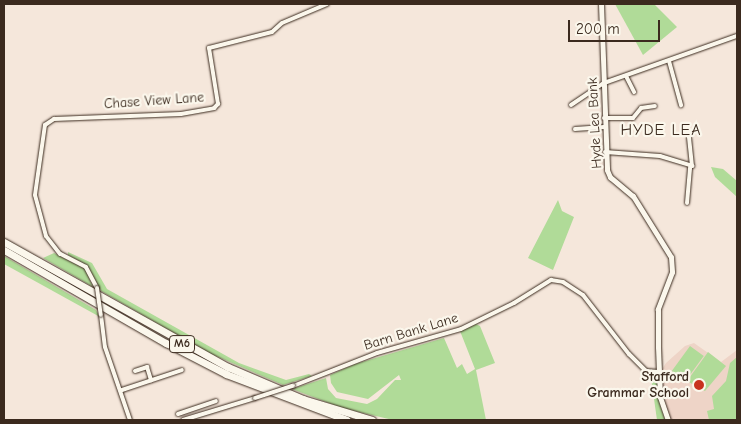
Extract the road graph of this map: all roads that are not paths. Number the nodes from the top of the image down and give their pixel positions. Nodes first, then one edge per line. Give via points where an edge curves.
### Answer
1 (327, 4) edge
2 (601, 4) edge
3 (737, 36) edge
4 (669, 61) junction
5 (626, 76) junction
6 (604, 84) junction
7 (634, 92) dead end
8 (571, 105) dead end
9 (681, 105) dead end
10 (655, 106) dead end
11 (604, 118) junction
12 (604, 127) junction
13 (576, 129) dead end
14 (689, 136) dead end
15 (605, 152) junction
16 (691, 166) junction
17 (687, 203) dead end
18 (4, 242) edge
19 (4, 250) edge
20 (182, 370) dead end
21 (135, 371) dead end
22 (658, 372) junction
23 (152, 380) junction
24 (122, 390) junction
25 (216, 401) dead end
26 (186, 412) junction
27 (178, 414) dead end
28 (130, 420) edge
29 (186, 420) edge
30 (347, 420) edge
31 (372, 420) edge
32 (668, 420) edge

1 - 24 street, Chase View Lane, bridge via 282,23 272,32 209,48 218,104 214,108 182,114 54,119 45,125 35,196 46,236 60,254 86,267 97,288 105,347
2 - 6 street, Hyde Lea Bank
3 - 4 street
4 - 5 street
4 - 9 street
5 - 6 street
5 - 7 street
6 - 8 street
6 - 11 street, Hyde Lea Bank
10 - 11 street via 641,108 633,118
11 - 12 street, Hyde Lea Bank
12 - 13 street
12 - 15 street, Hyde Lea Bank
14 - 16 street
15 - 16 street via 660,156
15 - 22 street, Hyde Lea Bank via 610,177 633,196 671,257 672,272 658,309
16 - 17 street
18 - 31 highway, M6 via 228,367 303,399
19 - 30 highway, M6 via 166,344 226,374 300,405
20 - 23 street
21 - 23 street via 147,367
22 - 29 street, Barn Bank Lane, bridge via 646,371 629,354 583,295 563,282 551,280 514,303 461,329 377,353 293,386
22 - 32 street, Hyde Lea Bank via 660,397
23 - 24 street
24 - 28 street
25 - 26 street
26 - 27 street
26 - 29 street, Barn Bank Lane

